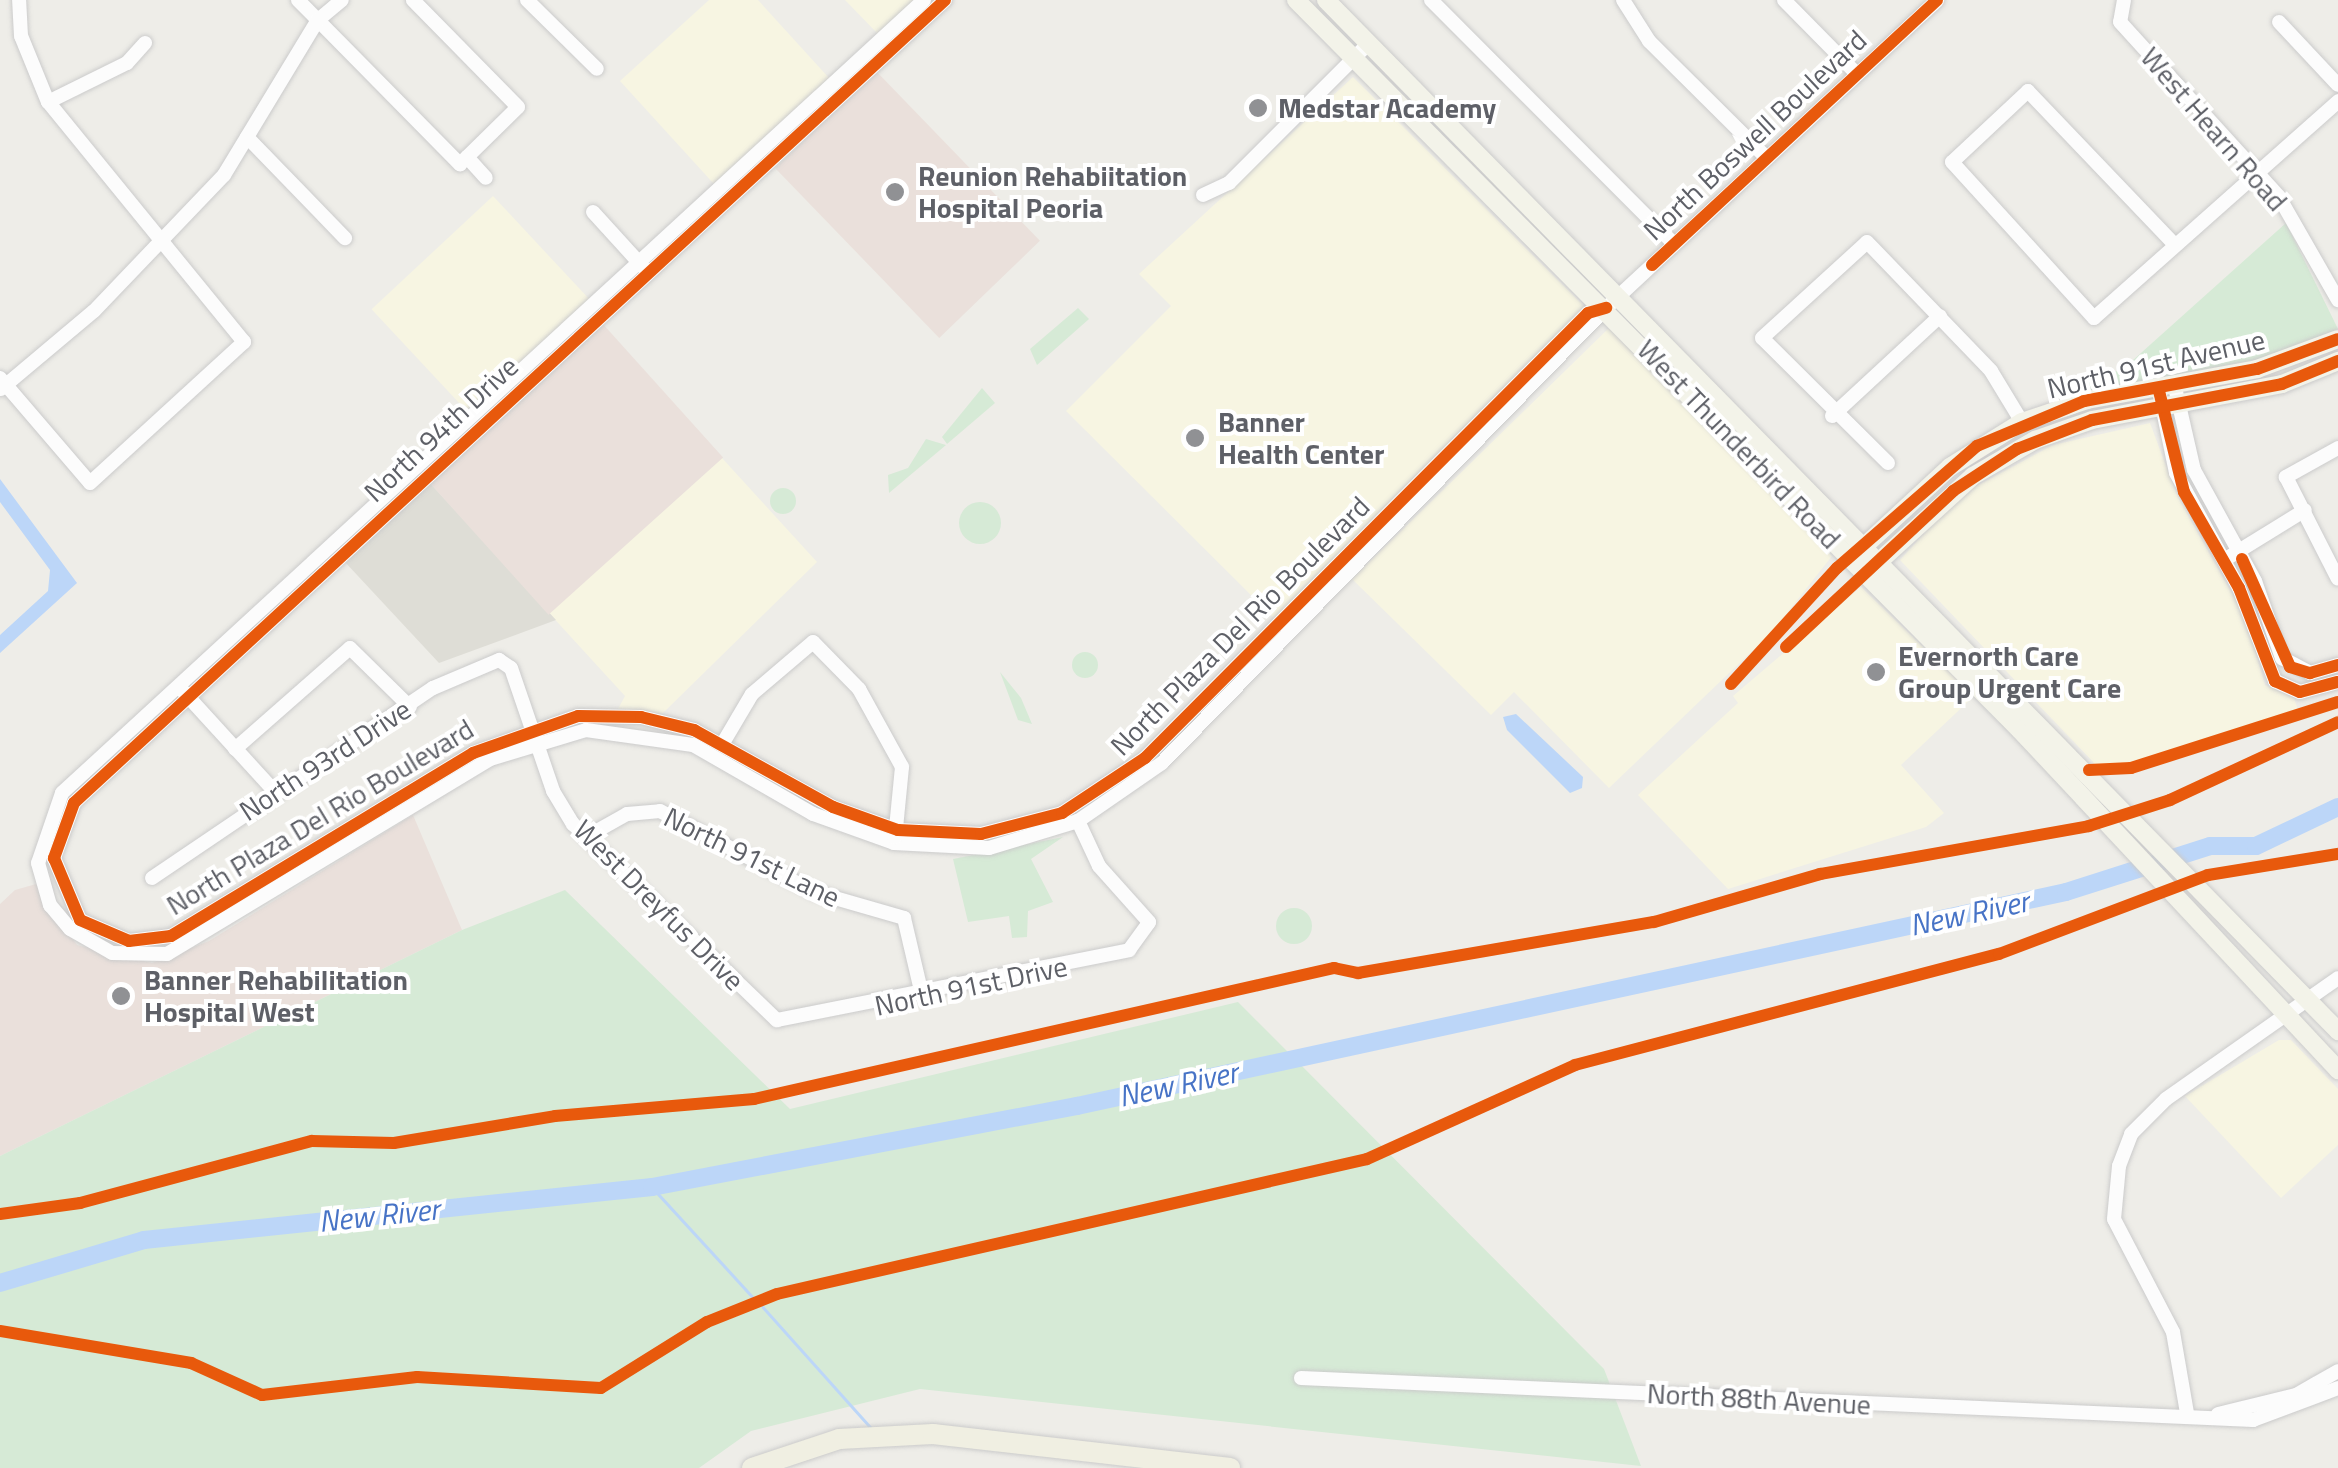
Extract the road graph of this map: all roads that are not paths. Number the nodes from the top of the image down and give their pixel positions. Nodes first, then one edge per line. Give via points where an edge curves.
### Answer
1 (19, 0) edge
2 (298, 0) edge
3 (342, 0) edge
4 (413, 0) edge
5 (528, 0) edge
6 (924, 0) edge
7 (945, 0) edge
8 (1296, 0) edge
9 (1326, 0) edge
10 (1431, 0) edge
11 (1623, 0) edge
12 (1784, 0) edge
13 (1937, 0) edge
14 (2120, 6) edge
15 (318, 20) junction
16 (2279, 22) dead end
17 (144, 42) dead end
18 (1369, 43) junction
19 (886, 45) junction
20 (1354, 58) junction
21 (598, 69) dead end
22 (1857, 74) junction
23 (2338, 85) edge
24 (2338, 101) edge
25 (48, 102) junction
26 (247, 137) junction
27 (1766, 158) junction
28 (464, 161) junction
29 (2260, 174) junction
30 (486, 178) dead end
31 (1203, 195) dead end
32 (593, 212) dead end
33 (167, 238) junction
34 (345, 238) dead end
35 (1674, 244) junction
36 (2175, 245) junction
37 (2332, 250) dead end
38 (2314, 259) junction
39 (644, 267) junction
40 (1620, 294) junction
41 (2338, 300) edge
42 (1606, 308) junction
43 (1940, 316) junction
44 (2338, 338) edge
45 (2338, 361) edge
46 (2, 384) edge
47 (2166, 385) junction
48 (2169, 406) junction
49 (1832, 416) junction
50 (2022, 422) junction
51 (2338, 448) edge
52 (1888, 463) dead end
53 (1990, 465) junction
54 (2305, 510) junction
55 (2238, 552) junction
56 (1874, 553) junction
57 (1849, 557) junction
58 (2223, 561) junction
59 (1865, 574) junction
60 (2338, 579) edge
61 (506, 662) joint
62 (2338, 665) edge
63 (2338, 682) edge
64 (182, 691) junction
65 (410, 707) junction
66 (640, 724) junction
67 (534, 733) junction
68 (722, 743) junction
69 (235, 748) junction
70 (1119, 790) junction
71 (277, 794) junction
72 (1078, 821) junction
73 (586, 837) junction
74 (896, 837) junction
75 (1004, 838) junction
76 (152, 878) dead end
77 (85, 933) joint
78 (2338, 978) edge
79 (922, 996) junction
80 (2310, 1002) junction
81 (2288, 1018) junction
82 (786, 1022) joint
83 (2338, 1032) edge
84 (2338, 1070) edge
85 (2338, 1371) edge
86 (1301, 1378) dead end
87 (2338, 1388) edge
88 (2187, 1413) junction
89 (2217, 1414) junction
90 (752, 1468) edge
91 (1230, 1468) edge

1 - 25 street via 21,36
2 - 15 street
3 - 15 street
4 - 28 street via 518,107
5 - 21 street
6 - 19 street, North 94th Drive
7 - 19 street, North 94th Drive
8 - 20 main road, West Thunderbird Road
9 - 18 main road, West Thunderbird Road
10 - 35 street
11 - 27 street via 1649,41
12 - 22 street
13 - 22 street, North Boswell Boulevard
14 - 29 street, West Hearn Road
15 - 26 street
15 - 28 street
16 - 23 street
17 - 25 street via 127,62
18 - 20 street
18 - 40 main road, West Thunderbird Road
19 - 39 street, North 94th Drive
20 - 31 street via 1229,183
20 - 42 main road, West Thunderbird Road
22 - 27 street, North Boswell Boulevard
24 - 29 street
25 - 33 street
26 - 33 street
26 - 34 street
27 - 35 street, North Boswell Boulevard
28 - 30 street
29 - 36 street
29 - 38 street, West Hearn Road
32 - 39 street
33 - 46 street
33 - 46 street via 244,342 90,483
35 - 40 street, North Boswell Boulevard
36 - 36 street via 2028,91 1952,162 2094,318
37 - 38 street
38 - 41 street, West Hearn Road
39 - 64 street, North 94th Drive
40 - 42 street
40 - 56 main road, West Thunderbird Road
42 - 57 main road, West Thunderbird Road
42 - 70 street, North Plaza Del Rio Boulevard via 1588,313 1522,391
43 - 49 street
43 - 49 street via 1867,242 1762,338
43 - 50 street
44 - 47 main road, North 91st Avenue via 2258,369
45 - 48 main road, North 91st Avenue via 2282,384
47 - 48 street
47 - 50 main road, North 91st Avenue
48 - 53 main road, North 91st Avenue via 2060,430
48 - 55 street
48 - 58 street via 2184,492
49 - 52 street
50 - 53 main road
50 - 56 main road, North 91st Avenue via 1940,475
51 - 54 street via 2286,476
53 - 56 main road, North 91st Avenue
54 - 55 street
54 - 60 street
55 - 58 street
55 - 62 street via 2290,667 2310,673
56 - 57 main road, North 91st Avenue
56 - 59 main road, North 91st Avenue
56 - 80 main road, West Thunderbird Road
57 - 59 main road, West Thunderbird Road
58 - 63 street via 2281,688
59 - 81 main road, West Thunderbird Road
61 - 65 street, North 93rd Drive via 463,671
61 - 67 street, West Dreyfus Drive
64 - 69 street
64 - 77 street, North 94th Drive via 62,824 58,881
65 - 69 street via 350,648
65 - 71 street, North 93rd Drive
66 - 67 street, North Plaza Del Rio Boulevard
66 - 68 street, North Plaza Del Rio Boulevard
66 - 74 street, North Plaza Del Rio Boulevard via 708,752 813,814
67 - 73 street, West Dreyfus Drive via 552,792
67 - 77 street, North Plaza Del Rio Boulevard via 170,936 141,943
68 - 74 street, North Plaza Del Rio Boulevard
68 - 74 street via 752,694 814,642 859,689 902,767
69 - 71 street
70 - 72 street, North Plaza Del Rio Boulevard
70 - 75 street, North Plaza Del Rio Boulevard
71 - 76 street, North 93rd Drive
72 - 75 street, North Plaza Del Rio Boulevard
72 - 79 street, North 91st Drive via 1148,931 1116,954
73 - 79 street, North 91st Lane via 627,814 660,811 814,892 904,918
73 - 82 street, West Dreyfus Drive
74 - 75 street, North Plaza Del Rio Boulevard
78 - 80 street
79 - 82 street, North 91st Drive
80 - 81 street
80 - 83 main road, West Thunderbird Road
81 - 84 main road, West Thunderbird Road
81 - 88 street via 2166,1099 2131,1134 2118,1166 2114,1218 2173,1332
85 - 89 street, North 88th Avenue via 2296,1396
86 - 88 street, North 88th Avenue
87 - 89 street, North 88th Avenue via 2268,1418
88 - 89 street, North 88th Avenue
90 - 91 highway via 860,1436 968,1438

